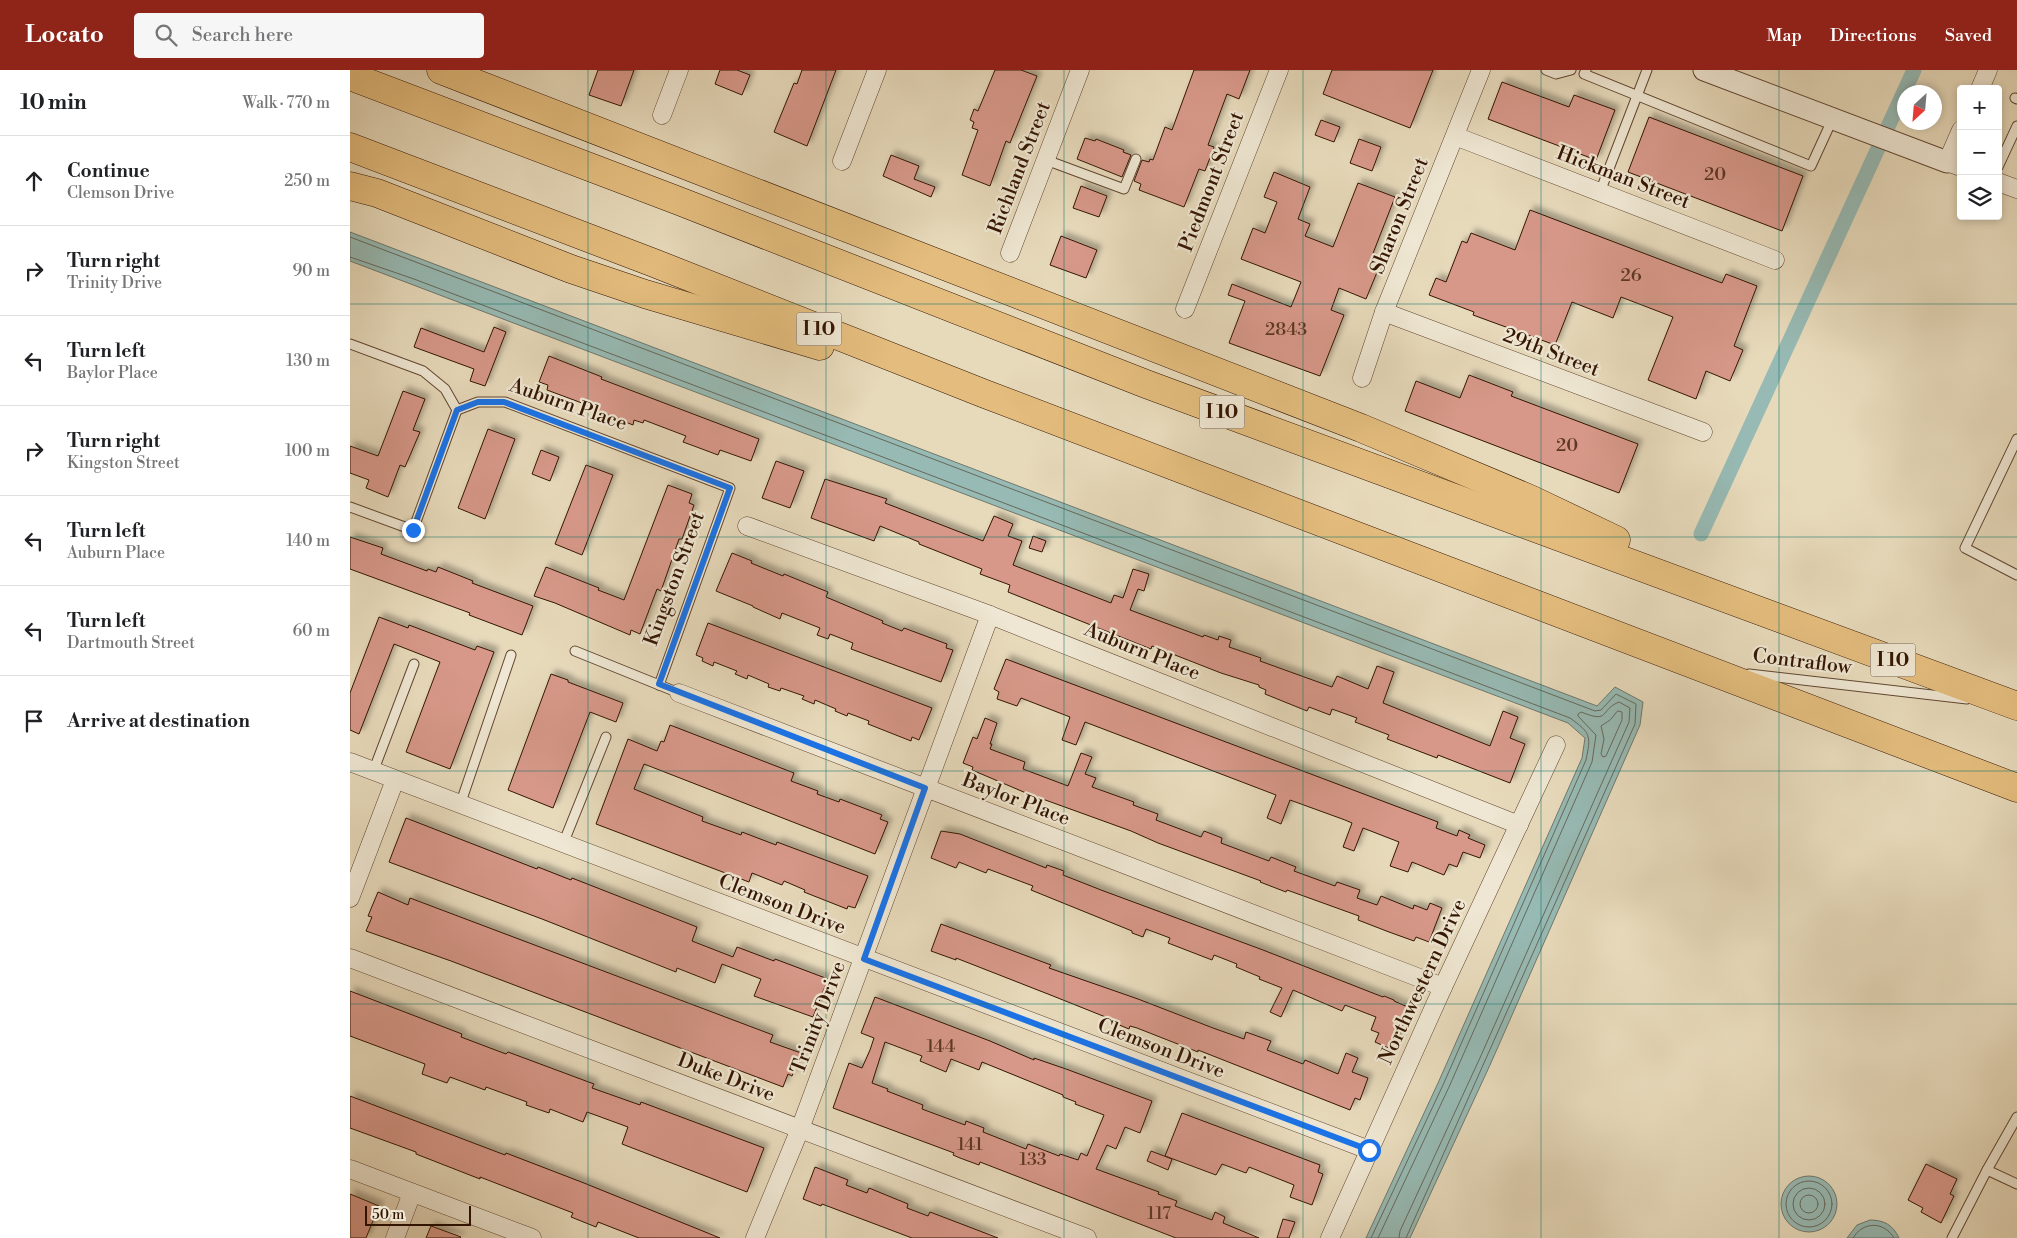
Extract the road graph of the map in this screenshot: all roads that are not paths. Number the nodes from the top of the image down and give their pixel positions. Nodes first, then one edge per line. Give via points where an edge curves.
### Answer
1 (441, 70) edge
2 (679, 70) edge
3 (877, 70) edge
4 (1080, 70) edge
5 (1279, 70) edge
6 (1481, 70) edge
7 (1546, 70) edge
8 (1571, 70) edge
9 (1586, 70) edge
10 (1647, 70) edge
11 (1704, 70) edge
12 (1988, 70) edge
13 (350, 76) edge
14 (1982, 85) edge
15 (1637, 94) junction
16 (662, 115) dead end
17 (1833, 118) junction
18 (2017, 126) edge
19 (1455, 136) junction
20 (350, 146) edge
21 (1957, 149) edge
22 (2002, 158) edge
23 (1136, 159) dead end
24 (1046, 160) junction
25 (842, 161) dead end
26 (1954, 164) edge
27 (2002, 183) edge
28 (350, 186) edge
29 (2017, 189) edge
30 (1600, 192) junction
31 (1010, 253) dead end
32 (1775, 260) dead end
33 (1186, 309) dead end
34 (1384, 312) junction
35 (350, 344) edge
36 (1362, 378) dead end
37 (984, 394) junction
38 (457, 410) junction
39 (1703, 432) dead end
40 (2017, 439) edge
41 (730, 488) joint
42 (350, 507) edge
43 (747, 526) dead end
44 (2017, 575) edge
45 (1768, 613) junction
46 (990, 614) junction
47 (575, 652) dead end
48 (511, 655) dead end
49 (414, 664) dead end
50 (1706, 669) junction
51 (659, 684) junction
52 (679, 693) joint
53 (2014, 705) edge
54 (606, 737) dead end
55 (1556, 745) dead end
56 (350, 762) edge
57 (374, 772) junction
58 (395, 780) junction
59 (925, 788) junction
60 (2017, 788) edge
61 (460, 805) junction
62 (1518, 825) junction
63 (564, 844) junction
64 (350, 898) edge
65 (350, 958) edge
66 (864, 959) junction
67 (1443, 987) junction
68 (2017, 1117) edge
69 (800, 1129) junction
70 (1369, 1150) junction
71 (350, 1169) edge
72 (1987, 1170) junction
73 (2017, 1184) edge
74 (412, 1193) junction
75 (396, 1238) edge
76 (532, 1238) edge
77 (755, 1238) edge
78 (1086, 1238) edge
79 (1330, 1238) edge
80 (1952, 1238) edge

1 - 45 highway via 1361,428 1530,500
2 - 16 street
3 - 25 street
4 - 24 street, Richland Street
5 - 33 street, Piedmont Street
6 - 19 street, Sharon Street
7 - 8 lane via 1556,74
9 - 15 lane via 1584,74
10 - 15 lane
11 - 17 street
12 - 14 street
13 - 45 highway, I 10 via 1146,384
15 - 17 lane via 1811,166
15 - 30 lane
17 - 26 street
18 - 22 lane
19 - 30 street, Hickman Street
19 - 34 street, Sharon Street
20 - 37 highway, I 10
21 - 26 street
23 - 24 lane via 1124,189
24 - 31 street, Richland Street
27 - 29 street
28 - 37 highway via 645,294
30 - 32 street, Hickman Street
34 - 36 street, Sharon Street
34 - 39 street, 29th Street
35 - 38 lane via 423,371 445,389
37 - 50 highway, I 10
38 - 41 lane, Auburn Place via 478,402 504,402
38 - 42 lane via 413,530
40 - 44 lane via 1965,548
41 - 51 lane, Kingston Street
43 - 46 street, Auburn Place
45 - 53 highway, I 10
46 - 59 street, Trinity Drive
46 - 62 street, Auburn Place
47 - 51 lane, Baylor Place
48 - 61 lane
49 - 57 lane
50 - 53 lane, Contraflow
50 - 60 highway, I 10
51 - 52 lane, Baylor Place
52 - 59 street, Baylor Place
54 - 63 lane
55 - 62 street, Northwestern Drive
56 - 57 street, Clemson Drive
57 - 58 street, Clemson Drive
58 - 61 street, Clemson Drive
58 - 64 street
59 - 66 street, Trinity Drive
59 - 67 street, Baylor Place
61 - 63 street, Clemson Drive
62 - 67 street, Northwestern Drive
63 - 66 street, Clemson Drive
65 - 69 street, Duke Drive
66 - 69 street, Trinity Drive
66 - 70 street, Clemson Drive
67 - 70 street, Northwestern Drive
68 - 72 lane
69 - 77 street, Trinity Drive
69 - 78 street, Duke Drive
70 - 79 street, Northwestern Drive
71 - 74 street
72 - 73 lane
72 - 80 lane
74 - 75 street
74 - 76 street

